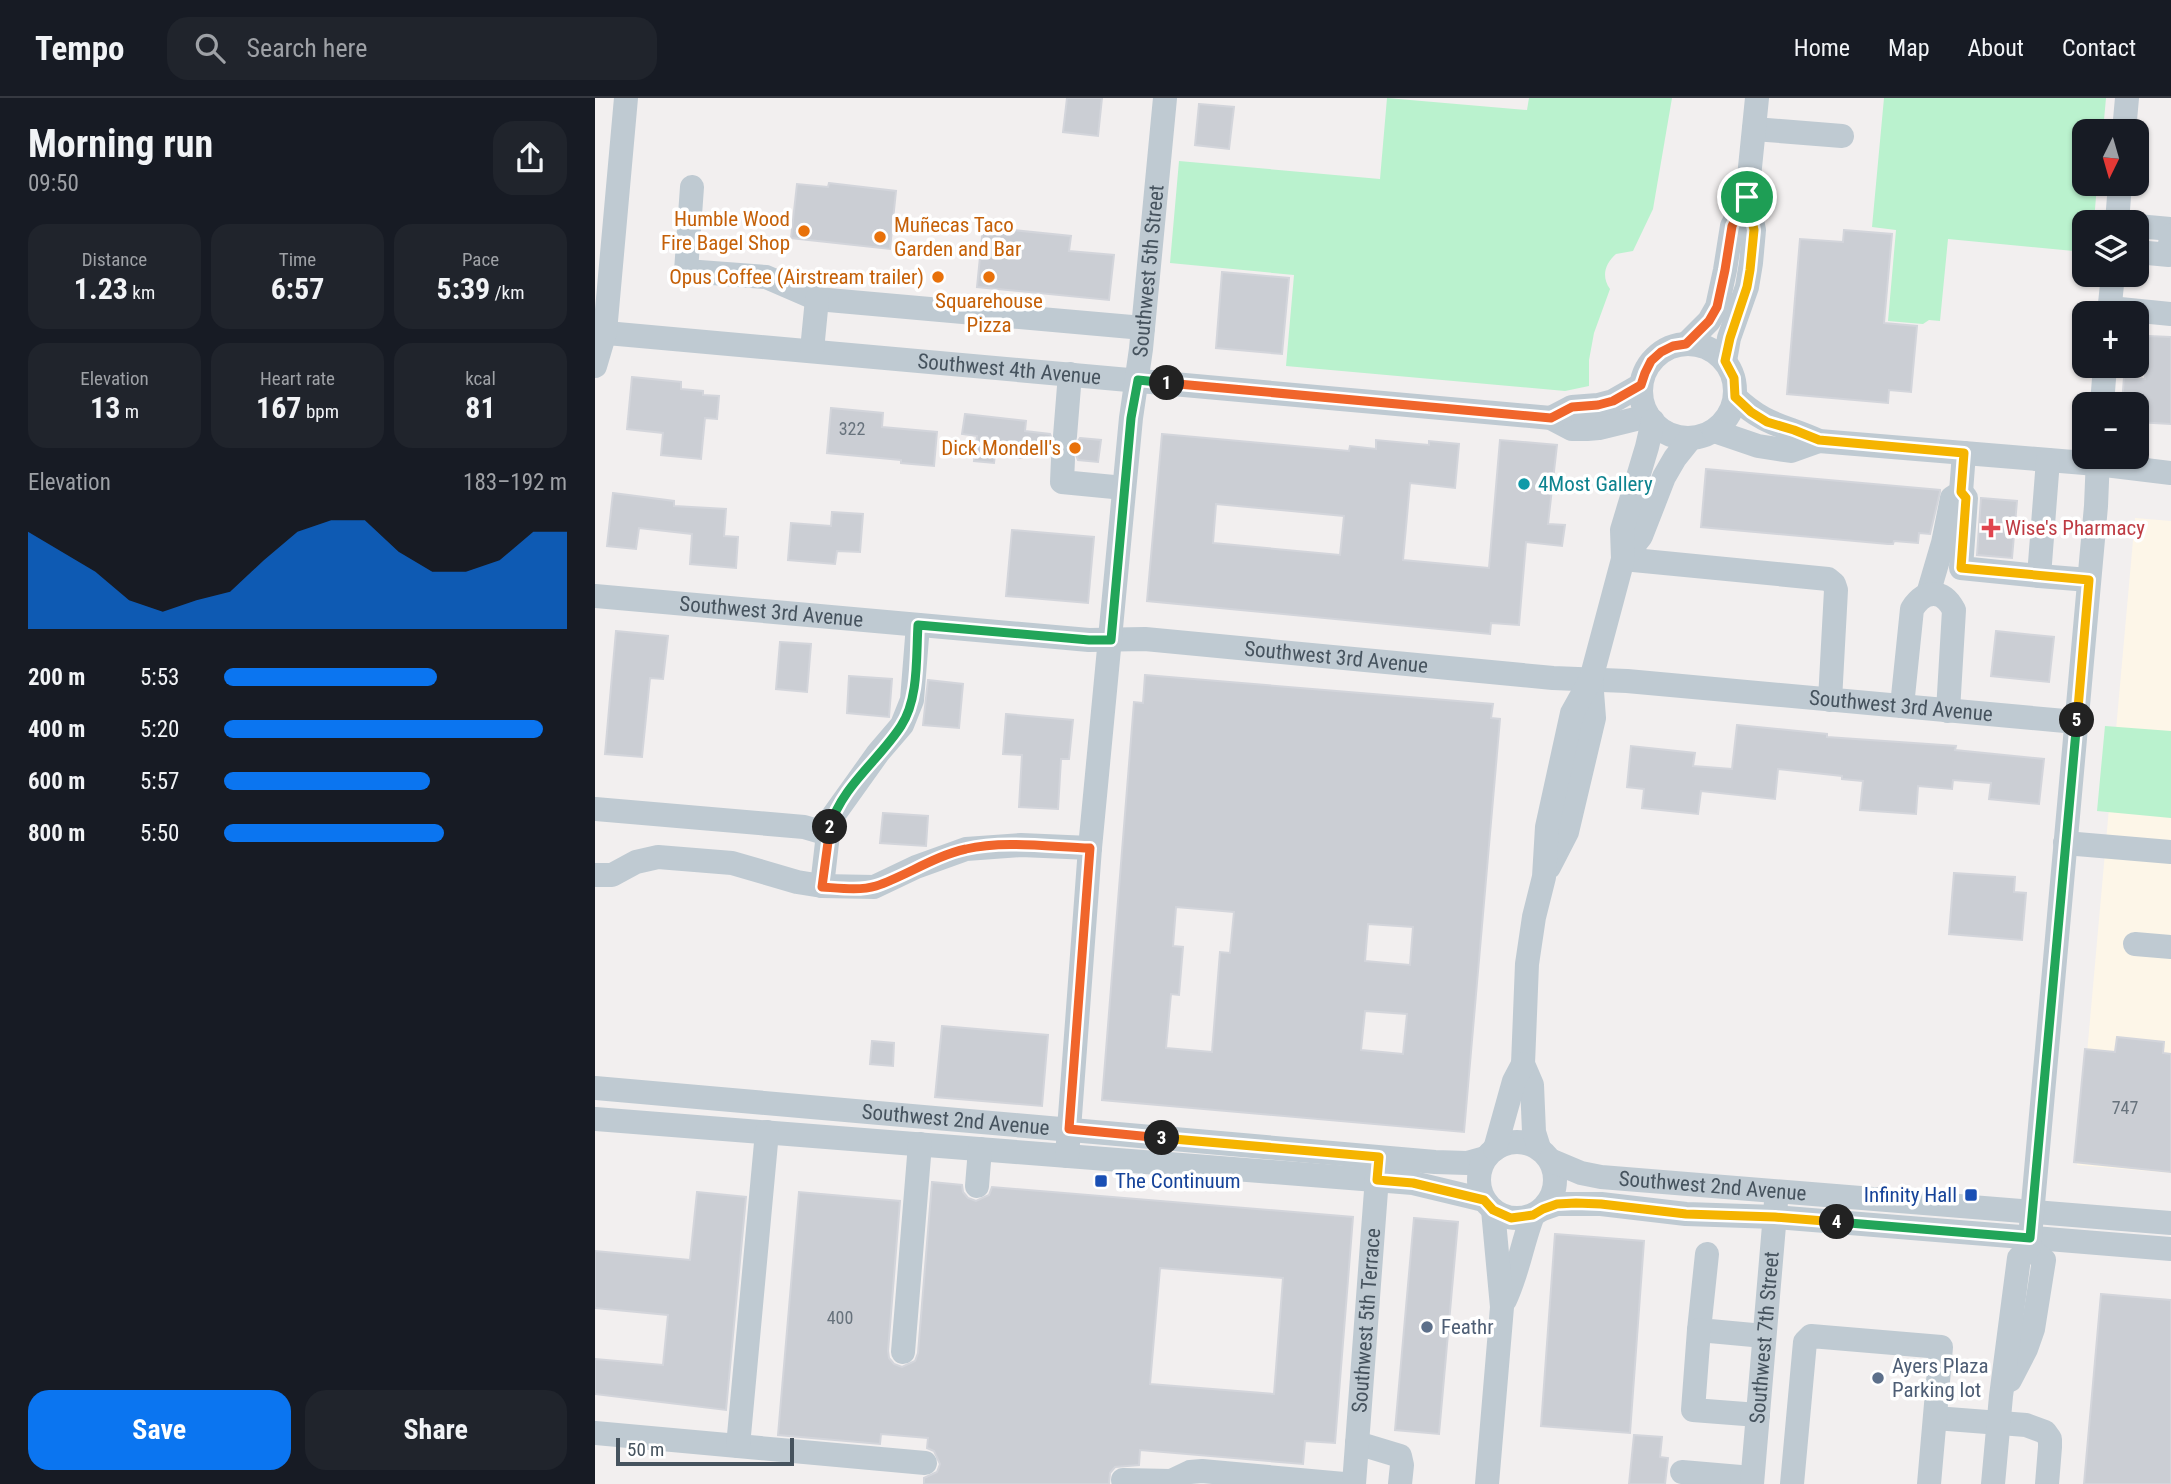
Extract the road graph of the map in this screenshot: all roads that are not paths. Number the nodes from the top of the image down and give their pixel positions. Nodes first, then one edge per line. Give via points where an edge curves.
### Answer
1 (626, 98) edge
2 (1165, 98) edge
3 (1758, 98) edge
4 (2127, 98) edge
5 (2126, 119) edge
6 (1754, 129) junction
7 (1842, 136) dead end
8 (692, 187) dead end
9 (1747, 197) junction
10 (2149, 228) edge
11 (2171, 232) edge
12 (2149, 253) edge
13 (817, 299) junction
14 (2149, 313) edge
15 (2171, 314) edge
16 (1143, 328) junction
17 (600, 332) edge
18 (1686, 344) junction
19 (813, 350) junction
20 (1725, 361) junction
21 (595, 366) edge
22 (1070, 374) junction
23 (1138, 380) junction
24 (1641, 385) junction
25 (1735, 397) junction
26 (1551, 418) junction
27 (1650, 419) junction
28 (1702, 434) junction
29 (1819, 440) junction
30 (1964, 453) junction
31 (2048, 460) junction
32 (2072, 460) edge
33 (2096, 469) edge
34 (2146, 469) edge
35 (2171, 473) edge
36 (1124, 488) junction
37 (1961, 492) junction
38 (1623, 559) junction
39 (2039, 576) junction
40 (2089, 580) junction
41 (1928, 594) junction
42 (595, 596) edge
43 (918, 625) junction
44 (1111, 640) junction
45 (1591, 679) junction
46 (1830, 700) junction
47 (1902, 706) junction
48 (1948, 711) junction
49 (2076, 723) junction
50 (595, 809) edge
51 (828, 834) junction
52 (2066, 843) junction
53 (1090, 848) junction
54 (2171, 852) edge
55 (595, 875) edge
56 (822, 887) junction
57 (2135, 944) dead end
58 (2171, 947) edge
59 (1523, 1064) junction
60 (595, 1088) edge
61 (807, 1107) junction
62 (595, 1119) edge
63 (1069, 1129) junction
64 (767, 1132) junction
65 (805, 1135) junction
66 (921, 1144) junction
67 (980, 1149) junction
68 (1490, 1154) junction
69 (1544, 1154) junction
70 (1067, 1156) junction
71 (1378, 1168) junction
72 (977, 1186) dead end
73 (1777, 1192) junction
74 (1488, 1205) junction
75 (1538, 1212) junction
76 (1775, 1217) junction
77 (2171, 1223) edge
78 (2030, 1233) junction
79 (2171, 1249) edge
80 (1707, 1254) dead end
81 (1502, 1307) junction
82 (1699, 1330) junction
83 (1765, 1336) junction
84 (903, 1352) dead end
85 (1758, 1415) junction
86 (1935, 1418) junction
87 (1999, 1423) junction
88 (595, 1433) edge
89 (1357, 1443) junction
90 (738, 1446) junction
91 (925, 1463) dead end
92 (1682, 1472) dead end
93 (1123, 1480) dead end
94 (1752, 1481) edge
95 (1170, 1482) edge
96 (1343, 1484) edge
97 (1354, 1484) edge
98 (1401, 1484) edge
99 (1487, 1484) edge
100 (1792, 1484) edge
101 (1929, 1484) edge
102 (1993, 1484) edge
103 (2047, 1484) edge

1 - 17 street
2 - 16 street, Southwest 5th Street
3 - 6 street
4 - 5 street
6 - 7 street
6 - 9 street
8 - 13 street via 686,271 766,277
9 - 18 street via 1732,226 1717,307
9 - 20 street via 1754,230 1750,270
10 - 11 street
11 - 12 street via 2169,255
13 - 16 street
13 - 19 street
14 - 15 street
16 - 23 street, Southwest 5th Street
17 - 19 street, Southwest 4th Avenue
17 - 21 street
18 - 20 street via 1714,351
18 - 24 street via 1661,352
19 - 22 street, Southwest 4th Avenue
20 - 25 street via 1734,378
22 - 23 street, Southwest 4th Avenue
22 - 36 street via 1062,482
23 - 26 street, Southwest 4th Avenue
23 - 36 street, Southwest 5th Street
24 - 26 street, Southwest 4th Avenue via 1613,401 1572,407
24 - 27 street
25 - 28 street via 1724,422
25 - 29 street via 1767,422
26 - 27 street, Southwest 4th Avenue via 1572,429
27 - 28 street via 1668,434
27 - 38 street via 1647,447 1622,530
28 - 29 street via 1791,451
28 - 38 street via 1675,458 1641,536
29 - 30 street
30 - 31 street
30 - 37 street
31 - 32 street
31 - 39 street
33 - 40 street
34 - 35 street
36 - 44 street, Southwest 5th Street
37 - 39 street via 1966,498 1961,568
37 - 41 street via 1952,498
38 - 45 street
38 - 46 street via 1828,579 1836,590
39 - 40 street
40 - 49 street
41 - 47 street via 1912,609
41 - 48 street via 1949,601 1954,610
42 - 43 street, Southwest 3rd Avenue
43 - 44 street, Southwest 3rd Avenue
43 - 51 street via 912,700 902,725 833,816
44 - 45 street, Southwest 3rd Avenue via 1145,639
44 - 53 street, Southwest 5th Street
45 - 46 street, Southwest 3rd Avenue
45 - 59 street via 1594,718 1567,832 1544,877 1534,918 1527,964
46 - 47 street, Southwest 3rd Avenue
47 - 48 street, Southwest 3rd Avenue
48 - 49 street, Southwest 3rd Avenue
49 - 52 street
50 - 51 street via 804,827
51 - 56 street
52 - 54 street
52 - 78 street
53 - 56 street via 1021,845 966,849 874,887
53 - 63 street, Southwest 5th Street
55 - 56 street via 612,875 658,857 732,863
57 - 58 street
59 - 68 street
59 - 69 street via 1532,1085 1534,1132
60 - 61 street, Southwest 2nd Avenue
61 - 63 street, Southwest 2nd Avenue
61 - 65 street
62 - 64 street, Southwest 2nd Avenue
63 - 70 street, Southwest 5th Street
63 - 71 street, Southwest 2nd Avenue
64 - 65 street, Southwest 2nd Avenue
64 - 90 street
65 - 66 street, Southwest 2nd Avenue
66 - 67 street, Southwest 2nd Avenue
66 - 84 street
67 - 70 street, Southwest 2nd Avenue
67 - 72 street
68 - 69 street via 1517,1142
68 - 71 street, Southwest 2nd Avenue via 1467,1163
68 - 74 street via 1478,1179
69 - 73 street, Southwest 2nd Avenue via 1581,1173 1601,1177
69 - 75 street via 1556,1179 1554,1190
70 - 71 street, Southwest 2nd Avenue
71 - 74 street, Southwest 2nd Avenue
71 - 89 street, Southwest 5th Terrace
73 - 76 street, Southwest 7th Street
73 - 78 street, Southwest 2nd Avenue
74 - 75 street via 1511,1218
74 - 81 street
75 - 76 street, Southwest 2nd Avenue via 1557,1204 1601,1204 1686,1214
75 - 81 street via 1525,1234 1513,1284
76 - 78 street, Southwest 2nd Avenue
76 - 83 street, Southwest 7th Street
77 - 78 street, Southwest 2nd Avenue
78 - 79 street, Southwest 2nd Avenue
78 - 87 street via 2044,1261 2033,1329 2001,1395
80 - 82 street
81 - 99 street
82 - 83 street
82 - 85 street via 1693,1410
83 - 85 street, Southwest 7th Street
85 - 94 street, Southwest 7th Street
86 - 87 street
86 - 100 street via 1940,1346 1811,1336 1805,1342
86 - 101 street
87 - 102 street
87 - 103 street via 2045,1432 2050,1439
88 - 90 street
89 - 97 street, Southwest 5th Terrace
89 - 98 street via 1400,1456
90 - 91 street
92 - 94 street
93 - 95 street
95 - 96 street via 1202,1471

